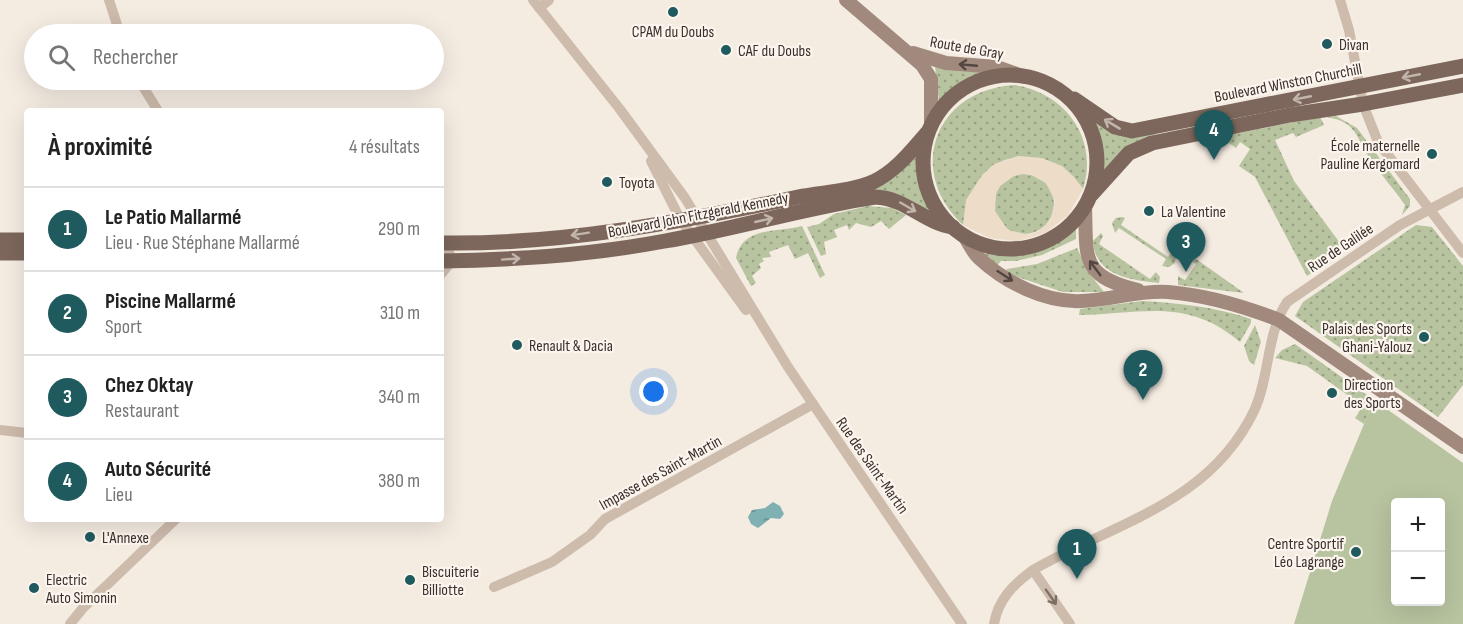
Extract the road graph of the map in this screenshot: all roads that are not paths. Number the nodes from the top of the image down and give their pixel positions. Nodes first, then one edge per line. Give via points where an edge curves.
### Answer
1 (549, 0) edge
2 (846, 0) edge
3 (1340, 0) edge
4 (109, 2) edge
5 (536, 4) edge
6 (117, 24) edge
7 (902, 49) junction
8 (1463, 66) edge
9 (1025, 77) junction
10 (1463, 85) edge
11 (1359, 86) junction
12 (145, 90) edge
13 (1060, 92) junction
14 (1363, 104) junction
15 (156, 108) edge
16 (930, 128) junction
17 (641, 139) junction
18 (1463, 192) edge
19 (1087, 202) junction
20 (1429, 209) junction
21 (697, 217) junction
22 (680, 219) junction
23 (959, 232) junction
24 (707, 233) junction
25 (691, 236) junction
26 (0, 240) edge
27 (24, 240) edge
28 (444, 245) edge
29 (0, 253) edge
30 (24, 253) edge
31 (1463, 253) edge
32 (447, 261) edge
33 (1146, 292) junction
34 (1279, 320) junction
35 (760, 323) junction
36 (813, 404) junction
37 (0, 430) edge
38 (24, 433) edge
39 (1463, 447) edge
40 (173, 522) edge
41 (1034, 570) junction
42 (494, 587) dead end
43 (70, 624) edge
44 (962, 624) edge
45 (994, 624) edge
46 (1070, 624) edge

1 - 5 street
2 - 7 main road, Route de Gray
3 - 11 street
4 - 6 street
5 - 17 street
9 -> 7 main road, Route de Gray via 997,67 946,63
7 - 16 main road, Route de Gray via 922,64 931,79
8 -> 11 main road, Boulevard Winston Churchill
9 - 13 main road
9 - 16 main road via 997,76 970,85 947,102
10 - 14 main road, Boulevard Winston Churchill
11 -> 13 main road, Boulevard Winston Churchill via 1132,132 1115,127 1083,103
11 - 14 street
12 - 15 street
13 - 19 main road via 1083,116 1095,146 1096,167
14 - 19 main road, Boulevard Winston Churchill via 1152,143 1129,153
14 - 20 street via 1378,142
16 - 21 main road, Boulevard John Fitzgerald Kennedy via 898,166 858,188
16 - 23 main road via 923,159 924,178 934,205
17 - 21 street, Rue des Saint-Martin
17 - 22 street, Rue des Saint-Martin
18 - 20 street, Rue de Galilée
19 - 23 main road via 1062,232 1031,246 996,248
33 -> 19 main road via 1110,282 1092,266 1084,243
20 - 31 street
20 - 34 street, Rue de Galilée via 1287,302
21 - 22 main road, Boulevard John Fitzgerald Kennedy
21 - 24 street, Rue des Saint-Martin
22 - 25 street, Rue des Saint-Martin
22 -> 28 main road, Boulevard John Fitzgerald Kennedy via 563,237
24 -> 23 main road, Boulevard John Fitzgerald Kennedy via 875,197 895,200 938,225
23 -> 33 main road via 978,258 1017,284 1051,299 1081,302
24 - 25 main road, Boulevard John Fitzgerald Kennedy
24 - 35 street, Rue des Saint-Martin
32 -> 25 main road, Boulevard John Fitzgerald Kennedy via 586,253
25 - 35 street, Rue des Saint-Martin
26 - 27 main road
29 - 30 main road
33 - 34 main road via 1209,297
34 - 39 main road
34 - 41 street, Rue de Galilée via 1256,406 1224,459 1200,482 1174,498
35 - 36 street, Rue des Saint-Martin
36 - 42 street, Impasse des Saint-Martin via 605,519 590,536 552,562
36 - 44 street, Rue des Saint-Martin
37 - 38 street
40 - 43 street
41 - 45 street via 1002,600
41 -> 46 street

